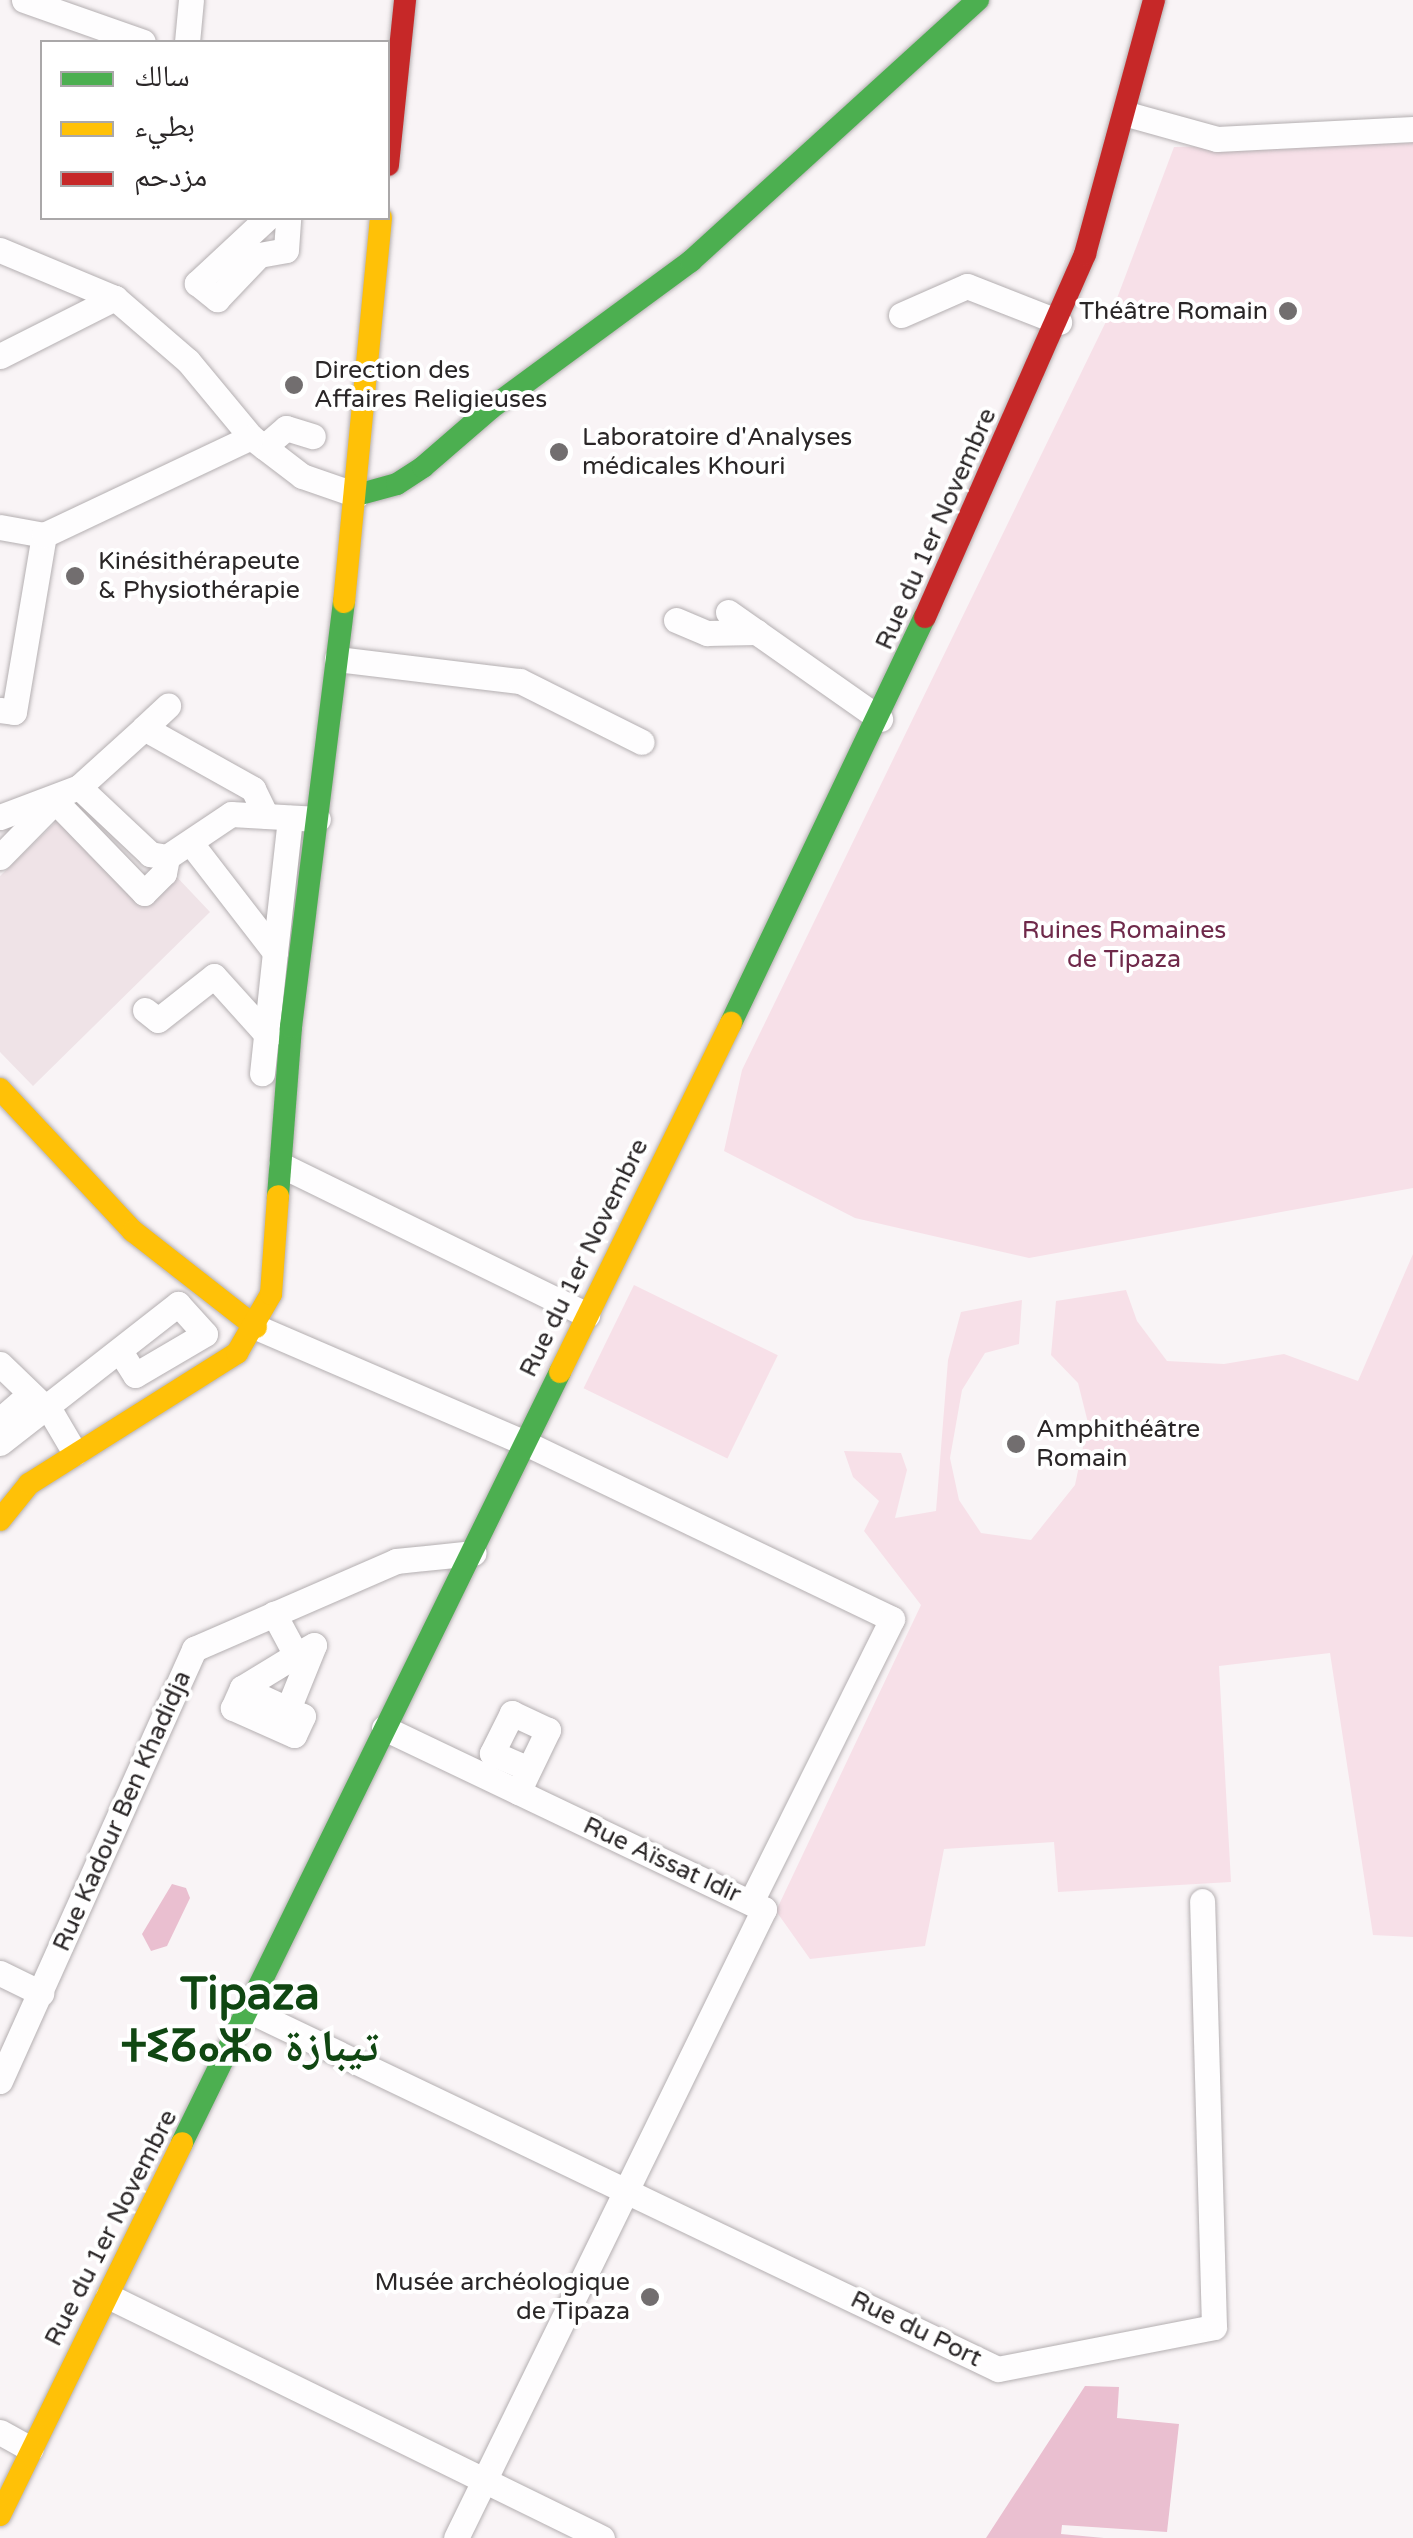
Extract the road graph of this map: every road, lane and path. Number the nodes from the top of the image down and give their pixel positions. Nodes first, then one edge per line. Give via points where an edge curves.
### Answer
1 (24, 0) edge
2 (191, 0) edge
3 (406, 0) edge
4 (978, 0) edge
5 (1154, 0) edge
6 (83, 12) edge
7 (139, 40) edge
8 (187, 40) edge
9 (1127, 114) junction
10 (390, 128) edge
11 (1413, 129) edge
12 (265, 220) edge
13 (288, 220) edge
14 (382, 220) edge
15 (0, 250) edge
16 (115, 298) junction
17 (900, 316) dead end
18 (1059, 322) junction
19 (0, 356) edge
20 (313, 436) dead end
21 (258, 442) junction
22 (357, 495) junction
23 (0, 526) edge
24 (44, 536) junction
25 (728, 612) dead end
26 (676, 620) dead end
27 (758, 632) junction
28 (338, 659) junction
29 (168, 706) dead end
30 (0, 710) edge
31 (880, 719) junction
32 (144, 728) junction
33 (642, 742) dead end
34 (79, 787) junction
35 (55, 801) junction
36 (0, 816) edge
37 (278, 817) junction
38 (318, 820) junction
39 (193, 846) junction
40 (0, 856) edge
41 (167, 857) junction
42 (275, 952) junction
43 (145, 1010) dead end
44 (268, 1036) junction
45 (262, 1073) dead end
46 (0, 1088) edge
47 (281, 1166) junction
48 (587, 1315) junction
49 (192, 1320) dead end
50 (256, 1327) junction
51 (13, 1385) edge
52 (0, 1420) edge
53 (0, 1444) edge
54 (525, 1444) junction
55 (75, 1452) junction
56 (0, 1520) edge
57 (474, 1553) junction
58 (274, 1614) junction
59 (300, 1663) junction
60 (384, 1728) junction
61 (1202, 1901) dead end
62 (750, 1902) junction
63 (0, 1974) edge
64 (40, 1992) junction
65 (250, 2011) junction
66 (0, 2080) edge
67 (629, 2191) junction
68 (108, 2296) junction
69 (0, 2432) edge
70 (31, 2449) junction
71 (484, 2481) junction
72 (0, 2515) edge
73 (456, 2538) edge
74 (602, 2538) edge

1 - 6 street
2 - 8 street
3 - 10 main road
4 - 22 main road via 691,261 491,408 423,467 397,484
5 - 9 main road, Rue du 1er Novembre
6 - 7 street
9 - 11 street via 1217,139
9 - 18 main road, Rue du 1er Novembre
12 - 13 street via 198,283 217,299 259,255 286,250
14 - 22 main road
15 - 16 street
16 - 19 street
16 - 21 street via 188,360
17 - 18 street via 967,286
18 - 31 main road, Rue du 1er Novembre
20 - 21 street via 286,428
21 - 22 street via 302,476
21 - 24 street
22 - 28 main road
23 - 24 street
24 - 30 street via 14,712
25 - 27 street
26 - 27 street via 707,633
27 - 31 street
28 - 33 street via 520,681
28 - 38 main road
29 - 32 street
31 - 48 main road, Rue du 1er Novembre
32 - 34 street
32 - 37 street via 252,789
34 - 35 street
34 - 41 street via 150,854
35 - 36 street
35 - 40 street
35 - 41 street via 136,901 164,873
37 - 38 street
37 - 39 street via 231,814
37 - 42 street
38 - 47 main road
39 - 41 street
39 - 42 street
42 - 44 street
43 - 44 street via 158,1020 214,976
44 - 45 street
46 - 50 main road via 132,1231
47 - 48 street
47 - 50 main road via 273,1279
48 - 54 main road, Rue du 1er Novembre
49 - 51 street via 139,1357 122,1354
50 - 54 street
50 - 55 main road via 237,1353
51 - 52 street
51 - 53 street
51 - 55 street
54 - 57 main road, Rue du 1er Novembre
54 - 62 street via 892,1619
55 - 56 main road via 29,1484
57 - 58 street, Rue Kadour Ben Khadidja via 396,1562
57 - 60 main road, Rue du 1er Novembre
58 - 59 street
58 - 64 street, Rue Kadour Ben Khadidja via 194,1649
59 - 59 street via 288,1709 303,1716 294,1735 233,1708 242,1688
60 - 62 street, Rue Aïssat Idir via 524,1781
60 - 65 main road, Rue du 1er Novembre
61 - 67 street, Rue du Port via 1214,2328 998,2369
62 - 67 street, Rue Aïssat Idir via 764,1909
63 - 64 street
64 - 66 street, Rue Kadour Ben Khadidja
65 - 67 street, Rue du Port
65 - 68 main road, Rue du 1er Novembre
67 - 71 street
68 - 70 main road, Rue du 1er Novembre
68 - 71 street
69 - 70 street
70 - 72 main road, Rue du 1er Novembre
71 - 73 street
71 - 74 street

